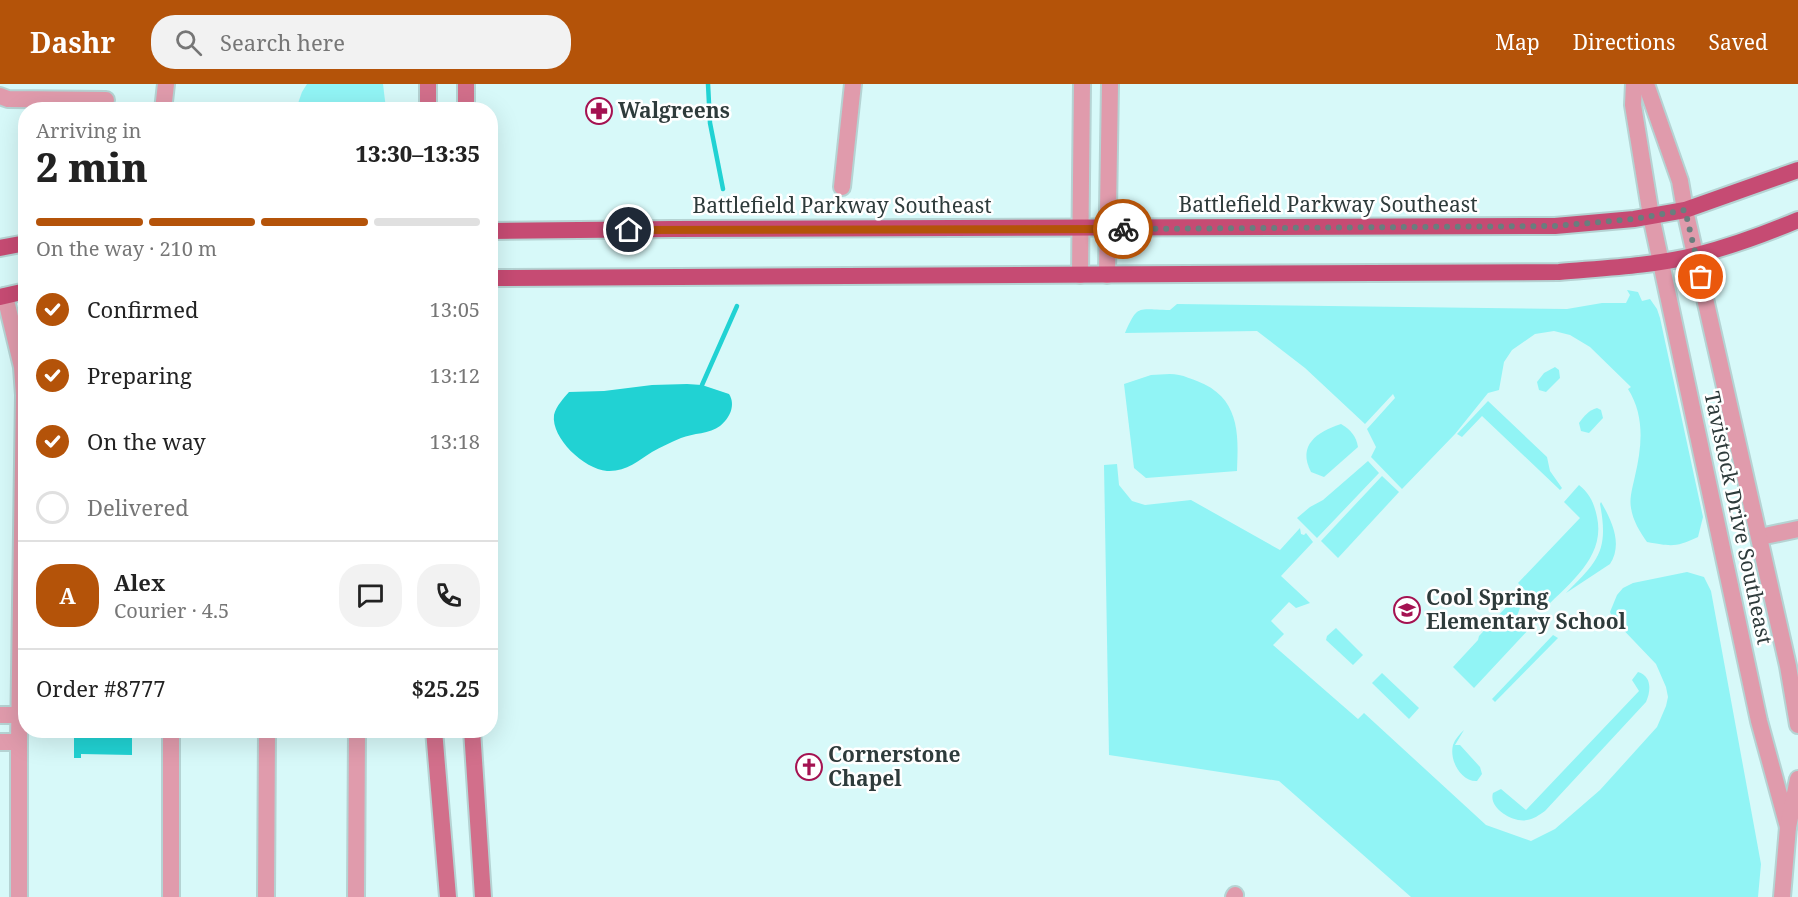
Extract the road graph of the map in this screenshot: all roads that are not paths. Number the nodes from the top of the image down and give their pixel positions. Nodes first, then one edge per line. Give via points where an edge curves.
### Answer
1 (166, 84) edge
2 (428, 84) edge
3 (466, 84) edge
4 (853, 84) edge
5 (1082, 84) edge
6 (1110, 84) edge
7 (1634, 84) edge
8 (1646, 84) edge
9 (0, 96) edge
10 (106, 100) dead end
11 (38, 102) edge
12 (90, 102) edge
13 (164, 102) edge
14 (428, 102) edge
15 (466, 102) edge
16 (1798, 170) edge
17 (842, 188) dead end
18 (1685, 210) junction
19 (1651, 216) junction
20 (1798, 220) edge
21 (1081, 228) junction
22 (1109, 229) junction
23 (498, 231) edge
24 (18, 245) edge
25 (0, 248) edge
26 (1695, 255) junction
27 (1660, 261) junction
28 (1080, 275) junction
29 (1107, 275) junction
30 (498, 278) edge
31 (18, 293) edge
32 (3, 296) edge
33 (18, 359) edge
34 (1798, 529) edge
35 (1760, 537) junction
36 (0, 715) edge
37 (18, 715) edge
38 (1798, 725) edge
39 (19, 738) edge
40 (171, 738) edge
41 (267, 738) edge
42 (357, 738) edge
43 (435, 738) edge
44 (473, 738) edge
45 (0, 742) edge
46 (19, 742) junction
47 (1798, 779) edge
48 (1795, 827) edge
49 (19, 897) edge
50 (171, 897) edge
51 (266, 897) edge
52 (356, 897) edge
53 (448, 897) edge
54 (483, 897) edge
55 (1782, 897) edge

1 - 13 street
2 - 14 main road
3 - 15 main road
4 - 17 street
5 - 21 street
6 - 22 street
7 - 19 street, Tavistock Drive Southeast via 1633,105
8 - 18 street, Tavistock Drive Southeast via 1680,181
9 - 11 street
10 - 12 street
16 - 18 main road, Battlefield Parkway Southeast
18 - 19 main road, Battlefield Parkway Southeast
18 - 26 street, Tavistock Drive Southeast
19 - 22 main road, Battlefield Parkway Southeast via 1555,226
19 - 27 street, Tavistock Drive Southeast
20 - 26 main road
21 - 22 main road, Battlefield Parkway Southeast
21 - 23 main road, Battlefield Parkway Southeast
21 - 28 street
22 - 29 street
24 - 25 main road
26 - 27 main road
26 - 35 street, Tavistock Drive Southeast
27 - 29 main road via 1558,272
27 - 48 street, Tavistock Drive Southeast via 1759,721
28 - 29 main road
28 - 30 main road
31 - 32 main road
32 - 33 street
34 - 35 street
35 - 38 street, Tavistock Drive Southeast
36 - 37 street
39 - 46 street
40 - 50 street
41 - 51 street
42 - 52 street
43 - 53 main road
44 - 54 main road
45 - 46 street
46 - 49 street
47 - 48 street, Tavistock Drive Southeast
48 - 55 street, Tavistock Drive Southeast

